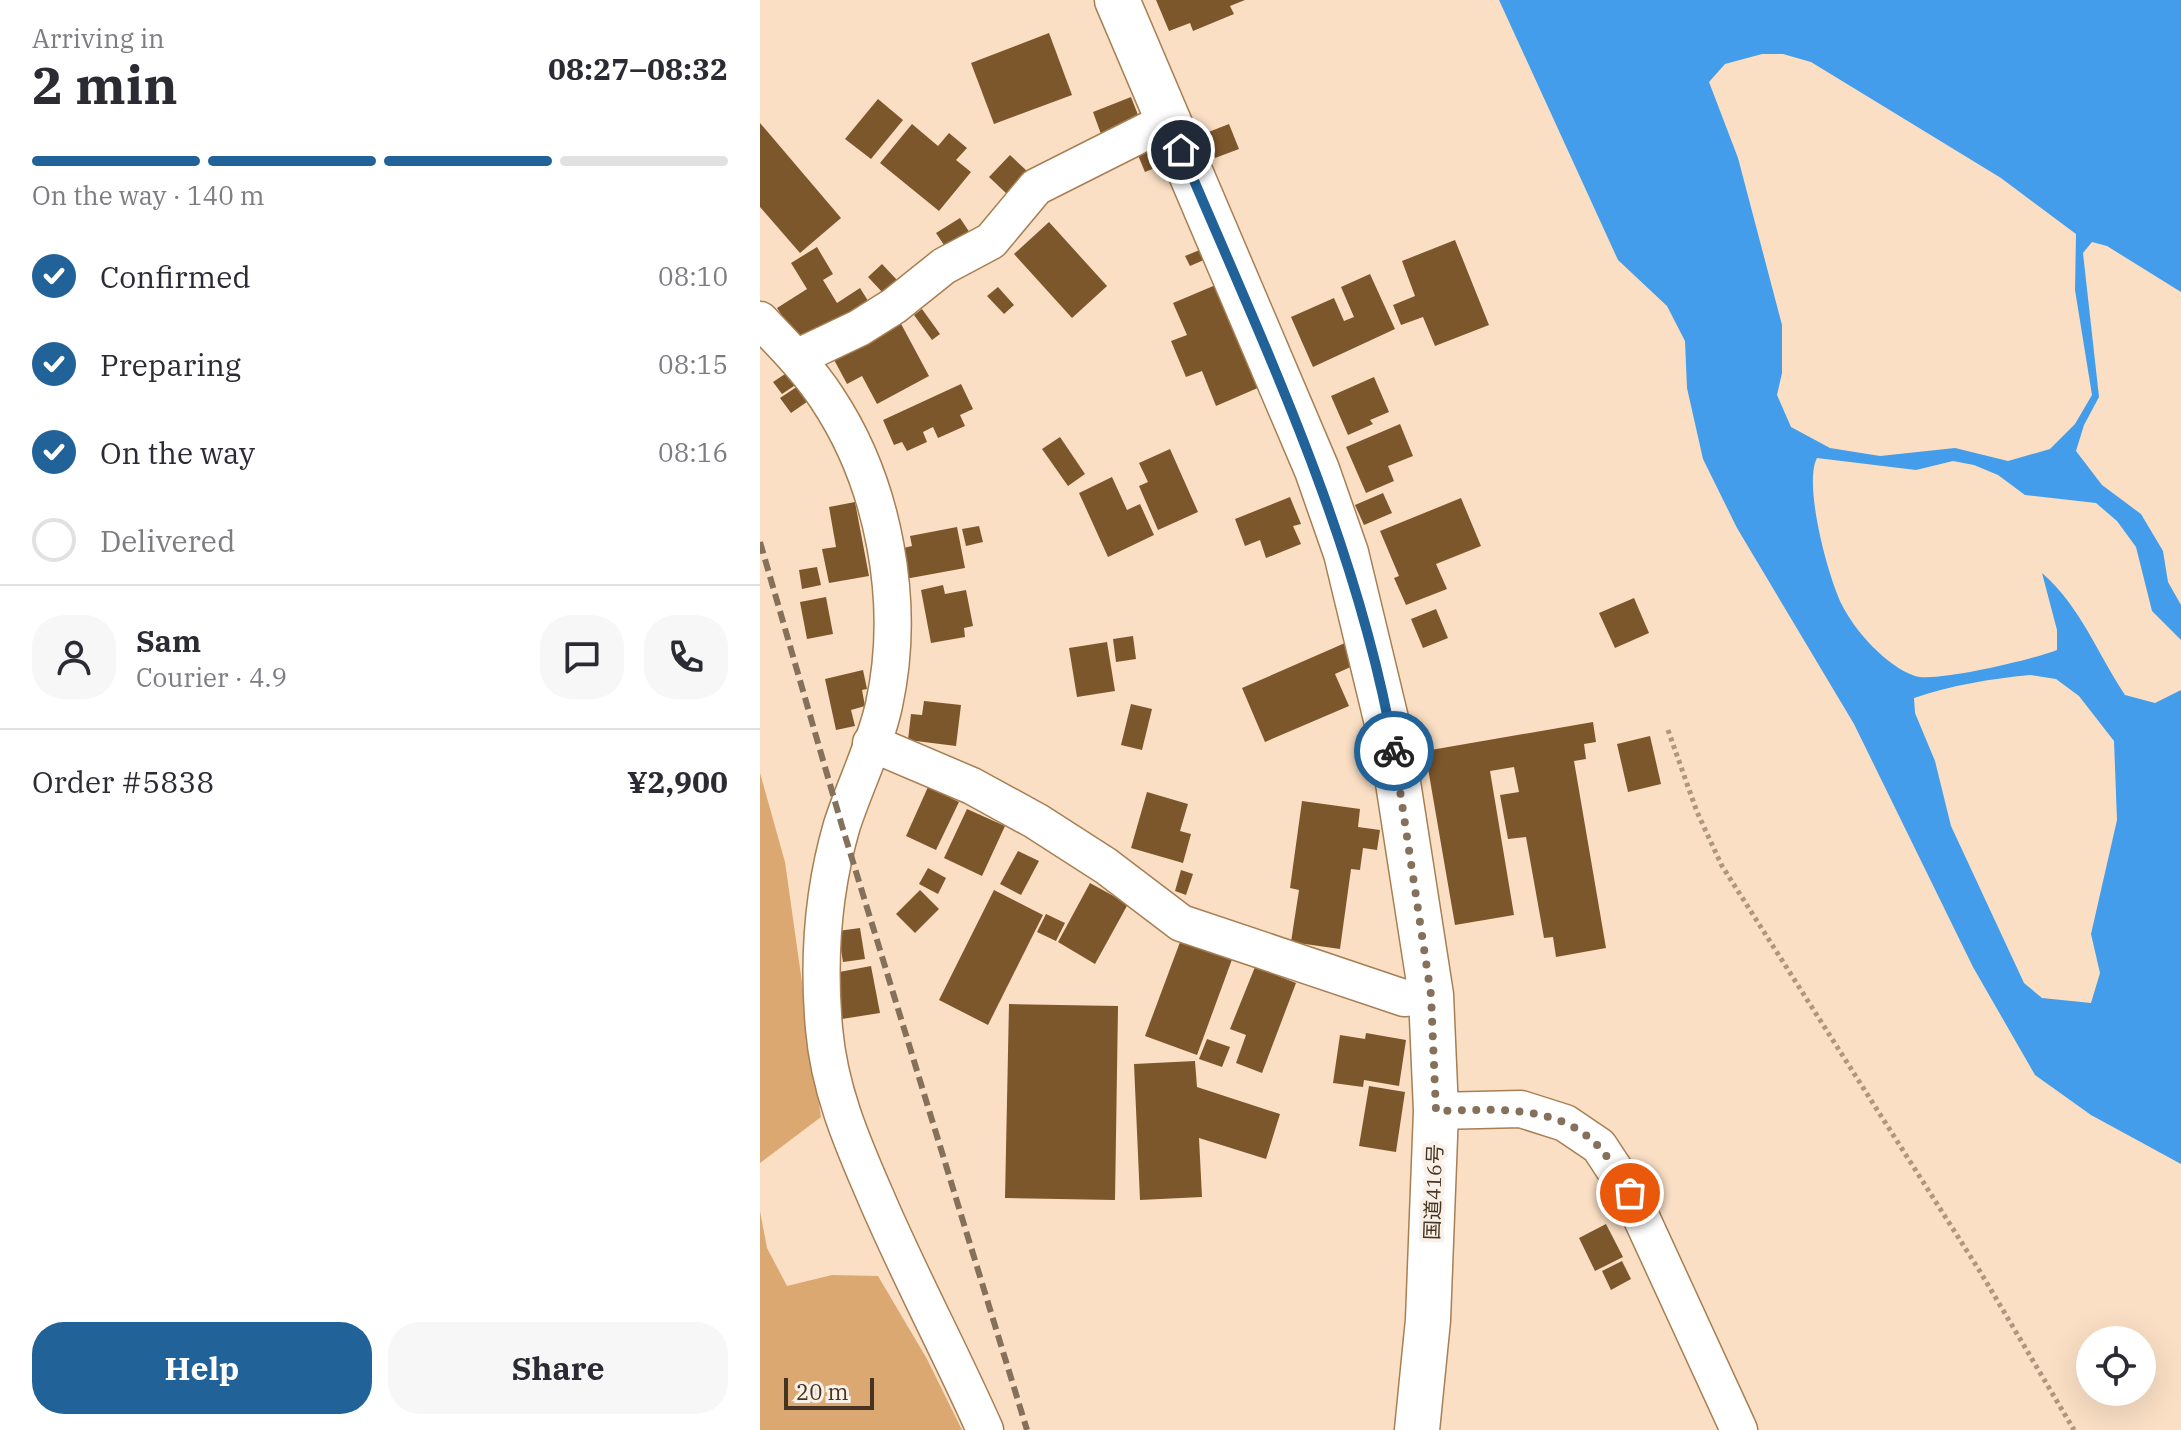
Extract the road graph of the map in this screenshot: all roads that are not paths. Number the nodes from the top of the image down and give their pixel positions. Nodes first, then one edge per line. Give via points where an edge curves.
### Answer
1 (1117, 0) edge
2 (1169, 120) junction
3 (760, 320) edge
4 (796, 358) junction
5 (871, 743) junction
6 (1431, 995) junction
7 (1436, 1111) junction
8 (985, 1430) edge
9 (1417, 1430) edge
10 (1739, 1430) edge

1 - 2 highway, 国道416号
2 - 4 street via 1036,187 991,241 944,266 859,328
2 - 6 highway, 国道416号 via 1317,470 1346,553 1392,744
3 - 4 street
4 - 5 street via 847,434 872,492 884,540 893,598 892,664
5 - 6 street via 972,786 1036,821 1181,923 1404,998
5 - 8 street via 842,826 824,901 824,1026 831,1082 917,1292
6 - 7 highway, 国道416号
7 - 9 highway, 国道416号 via 1428,1320
7 - 10 street via 1521,1109 1565,1123 1599,1146 1630,1193

